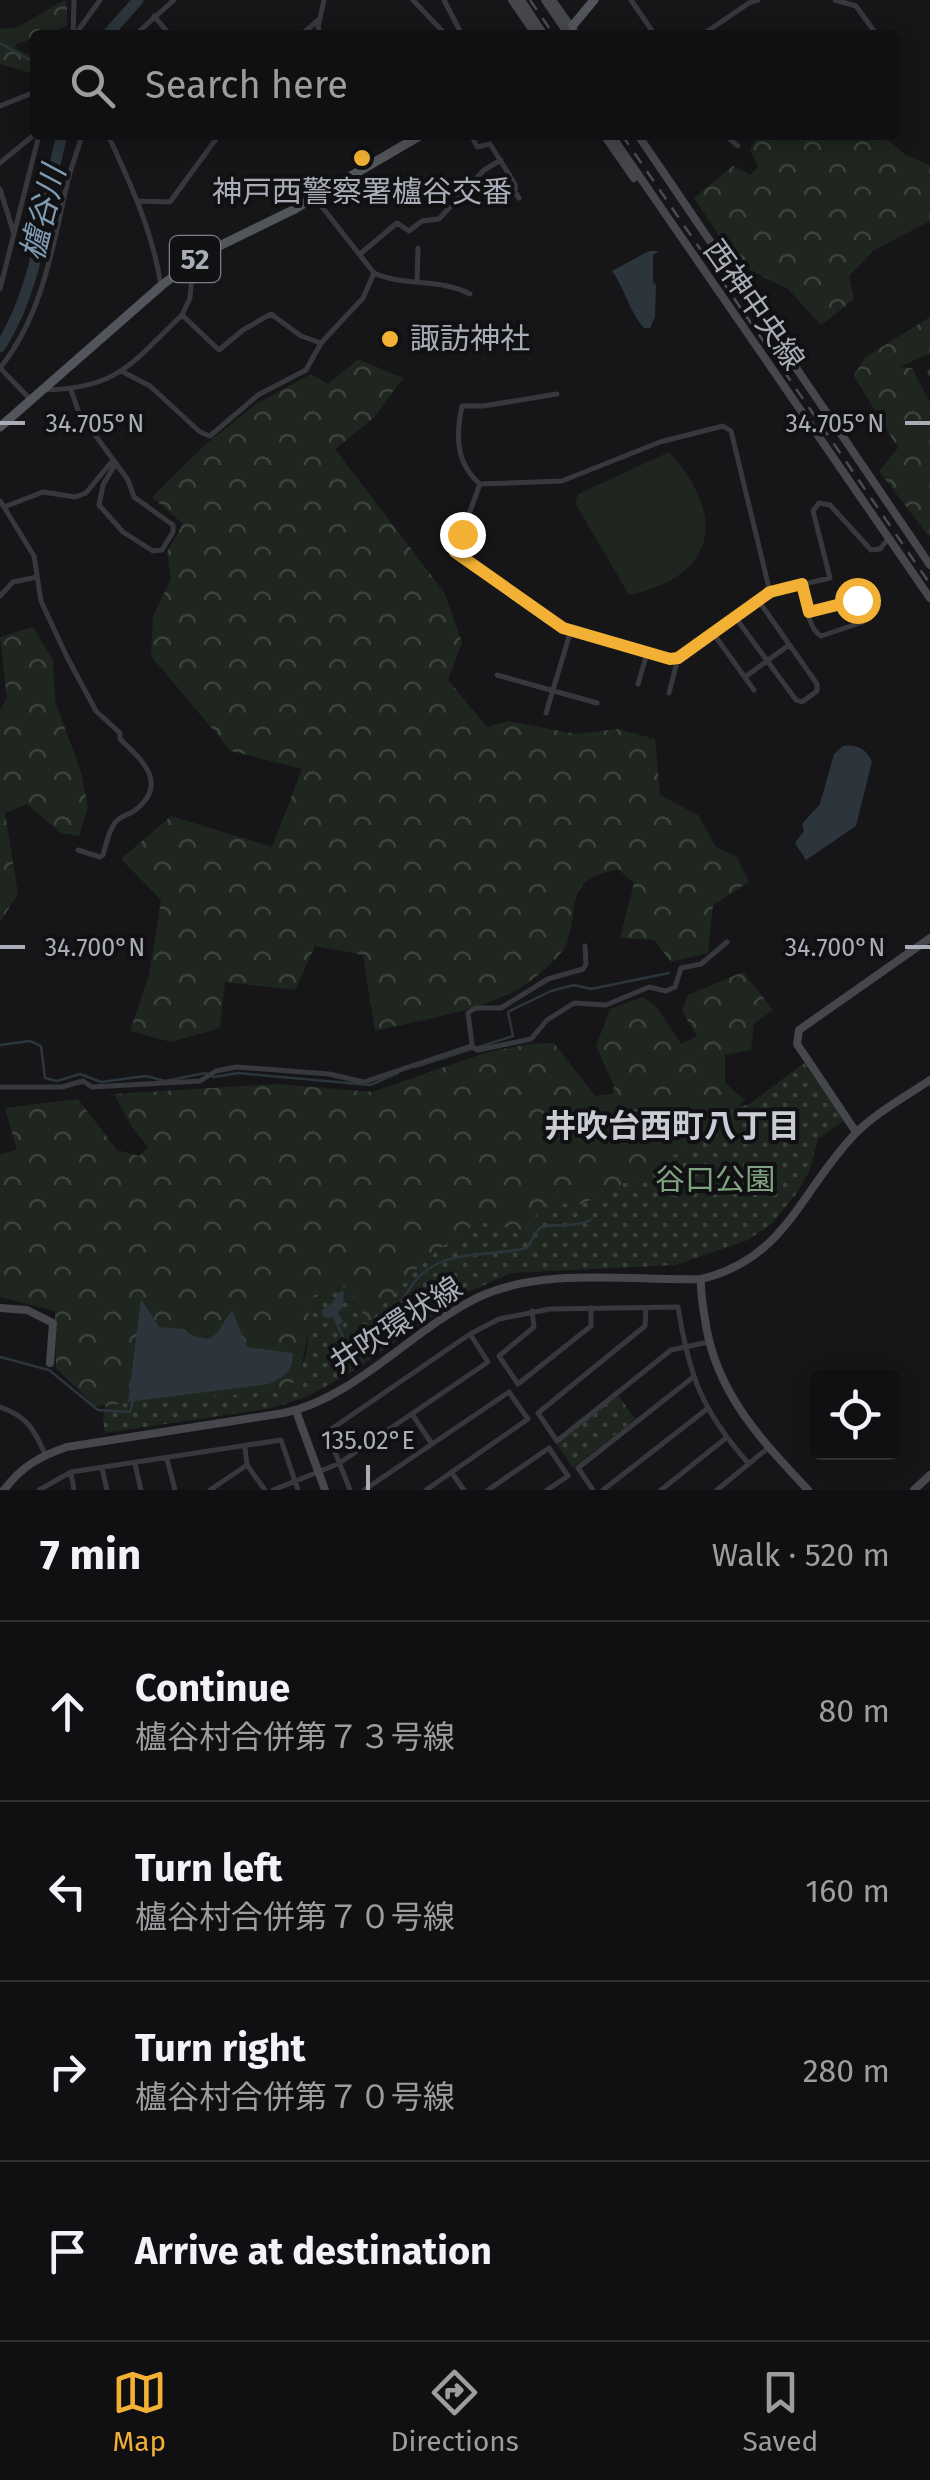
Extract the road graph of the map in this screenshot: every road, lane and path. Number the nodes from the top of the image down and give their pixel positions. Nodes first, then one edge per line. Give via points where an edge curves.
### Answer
1 (74, 0) edge
2 (100, 0) edge
3 (174, 0) edge
4 (324, 0) edge
5 (413, 0) edge
6 (444, 0) edge
7 (512, 0) edge
8 (520, 0) edge
9 (548, 0) edge
10 (594, 0) edge
11 (630, 0) edge
12 (758, 0) edge
13 (835, 0) edge
14 (748, 1) edge
15 (154, 16) junction
16 (319, 20) junction
17 (74, 30) edge
18 (78, 30) edge
19 (140, 30) edge
20 (166, 30) edge
21 (306, 30) edge
22 (320, 30) edge
23 (441, 30) edge
24 (459, 30) edge
25 (533, 30) edge
26 (541, 30) edge
27 (569, 30) edge
28 (573, 30) edge
29 (651, 30) edge
30 (709, 30) edge
31 (873, 30) edge
32 (30, 94) edge
33 (0, 106) edge
34 (30, 139) edge
35 (36, 140) edge
36 (80, 140) edge
37 (110, 140) edge
38 (214, 140) edge
39 (411, 140) edge
40 (474, 140) edge
41 (612, 140) edge
42 (612, 140) edge
43 (643, 140) edge
44 (643, 140) edge
45 (731, 140) edge
46 (738, 146) dead end
47 (501, 160) junction
48 (0, 163) edge
49 (0, 189) edge
50 (315, 198) junction
51 (519, 198) dead end
52 (138, 201) junction
53 (14, 234) junction
54 (418, 248) dead end
55 (0, 254) edge
56 (360, 254) junction
57 (8, 256) junction
58 (193, 261) junction
59 (732, 273) junction
60 (374, 274) junction
61 (418, 282) junction
62 (161, 286) junction
63 (714, 286) junction
64 (0, 289) edge
65 (470, 294) dead end
66 (182, 314) junction
67 (321, 343) junction
68 (0, 368) edge
69 (123, 372) junction
70 (70, 389) junction
71 (42, 390) junction
72 (557, 394) dead end
73 (31, 400) junction
74 (0, 428) edge
75 (114, 461) junction
76 (480, 484) junction
77 (2, 504) edge
78 (888, 539) junction
79 (930, 565) edge
80 (37, 577) junction
81 (802, 584) junction
82 (770, 592) junction
83 (0, 596) edge
84 (930, 598) edge
85 (758, 600) junction
86 (809, 612) junction
87 (735, 617) junction
88 (571, 630) junction
89 (713, 633) junction
90 (788, 645) junction
91 (647, 653) junction
92 (678, 658) junction
93 (766, 661) junction
94 (497, 674) dead end
95 (745, 677) junction
96 (638, 684) dead end
97 (553, 690) junction
98 (754, 690) dead end
99 (669, 693) dead end
100 (597, 703) dead end
101 (546, 713) dead end
102 (78, 850) dead end
103 (930, 938) edge
104 (727, 942) dead end
105 (585, 946) dead end
106 (474, 1047) junction
107 (930, 1080) edge
108 (0, 1087) edge
109 (856, 1132) junction
110 (701, 1279) junction
111 (0, 1308) edge
112 (591, 1308) junction
113 (646, 1308) junction
114 (532, 1310) junction
115 (470, 1334) junction
116 (709, 1342) junction
117 (685, 1347) junction
118 (50, 1363) dead end
119 (692, 1378) junction
120 (0, 1407) edge
121 (707, 1409) junction
122 (296, 1411) junction
123 (412, 1414) junction
124 (726, 1438) junction
125 (432, 1444) junction
126 (245, 1448) junction
127 (768, 1448) junction
128 (45, 1454) junction
129 (166, 1459) junction
130 (135, 1464) junction
131 (247, 1464) junction
132 (338, 1464) junction
133 (749, 1464) junction
134 (102, 1468) junction
135 (71, 1472) junction
136 (316, 1472) junction
137 (452, 1472) junction
138 (930, 1475) edge
139 (294, 1481) junction
140 (4, 1490) edge
141 (39, 1490) edge
142 (74, 1490) edge
143 (107, 1490) edge
144 (140, 1490) edge
145 (175, 1490) edge
146 (210, 1490) edge
147 (269, 1490) edge
148 (298, 1490) edge
149 (325, 1490) edge
150 (350, 1490) edge
151 (364, 1490) edge
152 (426, 1490) edge
153 (464, 1490) edge
154 (488, 1490) edge
155 (547, 1490) edge
156 (593, 1490) edge
157 (603, 1490) edge
158 (661, 1490) edge
159 (716, 1490) edge
160 (808, 1490) edge
161 (914, 1490) edge

1 - 17 street
2 - 18 street
3 - 15 street
4 - 16 street
5 - 23 street
6 - 24 street
7 - 25 street
8 - 26 street
9 - 27 street, bridge
10 - 28 main road
11 - 29 street
12 - 14 street
13 - 31 street via 856,6
14 - 30 street
15 - 19 street
15 - 20 street
16 - 21 street
16 - 22 street
32 - 33 street
34 - 48 street
35 - 53 street
36 - 68 street via 45,280 15,350
37 - 52 street
38 - 52 street via 170,202
39 - 50 main road, 52
40 - 47 street via 478,147 490,144
41 - 63 street, 西神中央線
42 - 63 street
43 - 59 street, 西神中央線
44 - 59 street
45 - 46 street
47 - 51 street
47 - 56 street via 439,219 422,220 409,231 397,223
49 - 53 street
50 - 56 street
50 - 58 main road, 52
52 - 62 street
53 - 57 street
54 - 61 street
55 - 57 street
56 - 60 street
57 - 64 street
58 - 62 main road, 52
58 - 66 street
59 - 79 street, 西神中央線
60 - 61 street
60 - 67 street via 363,298
61 - 65 street
62 - 71 main road, 52
63 - 78 street, 西神中央線
66 - 67 street via 219,350 271,314
66 - 69 street
67 - 69 street via 306,370 246,403 210,436
68 - 73 street
69 - 70 street
70 - 71 street
70 - 75 street
71 - 73 main road, 52
72 - 76 street via 462,406 458,450
73 - 74 main road, 52
75 - 75 street via 99,505 122,532 162,550 173,525 134,497
75 - 77 street via 86,493 44,492
76 - 82 street via 562,482 660,442 722,426 731,431
76 - 88 street via 455,552
77 - 80 street via 25,536
78 - 81 street via 871,550 830,504 820,503 814,511 830,578
78 - 84 street, 西神中央線
80 - 83 street via 13,582
80 - 102 street via 41,601 96,711 153,779 137,808 112,827 100,858
81 - 82 street
81 - 86 street
82 - 85 street
85 - 87 street
85 - 90 street
86 - 86 street via 821,636 863,622 857,600
87 - 89 street
87 - 93 street
88 - 91 street
88 - 97 street
89 - 92 street
89 - 95 street
90 - 93 street
90 - 93 street via 817,684 802,702
91 - 92 street
91 - 96 street
92 - 99 street
93 - 95 street
94 - 97 street
95 - 98 street
97 - 100 street
97 - 101 street
103 - 109 street via 796,1037
104 - 106 street via 702,964 681,968 676,987 666,992 649,988 606,1005 574,1003 531,1040
105 - 106 street via 582,968 501,1008 468,1013
106 - 108 street via 364,1082 236,1067 172,1084
107 - 109 street, 井吹環状線
109 - 110 street, 井吹環状線 via 747,1264
110 - 116 street
110 - 122 street, 井吹環状線 via 514,1284 458,1308 334,1393
111 - 118 street via 27,1310 53,1323
112 - 113 street
112 - 114 street
112 - 114 street via 591,1326 518,1384 499,1356 534,1327
113 - 117 street via 678,1307
113 - 117 street via 645,1326 538,1413 557,1441 671,1350
114 - 115 street
115 - 123 street via 488,1362
115 - 132 street via 327,1432
116 - 117 street
116 - 127 street via 724,1386
117 - 119 street
119 - 121 street
119 - 156 street via 578,1468
120 - 128 street via 33,1426
121 - 124 street
121 - 157 street
122 - 128 street, 井吹環状線
122 - 136 street
123 - 125 street
123 - 132 street
124 - 133 street
124 - 158 street
125 - 137 street via 509,1392 528,1419
125 - 151 street
126 - 129 street
126 - 131 street
126 - 139 street via 281,1440
127 - 133 street
127 - 160 street
128 - 140 street, 井吹環状線
129 - 130 street
129 - 145 street
130 - 134 street
130 - 144 street
131 - 146 street
131 - 147 street
132 - 136 street
132 - 150 street
133 - 159 street
134 - 135 street
134 - 143 street
135 - 141 street
135 - 142 street
136 - 139 street
136 - 149 street
137 - 152 street
137 - 153 street
138 - 161 street
139 - 147 street
139 - 148 street
154 - 155 street via 548,1448 568,1476

